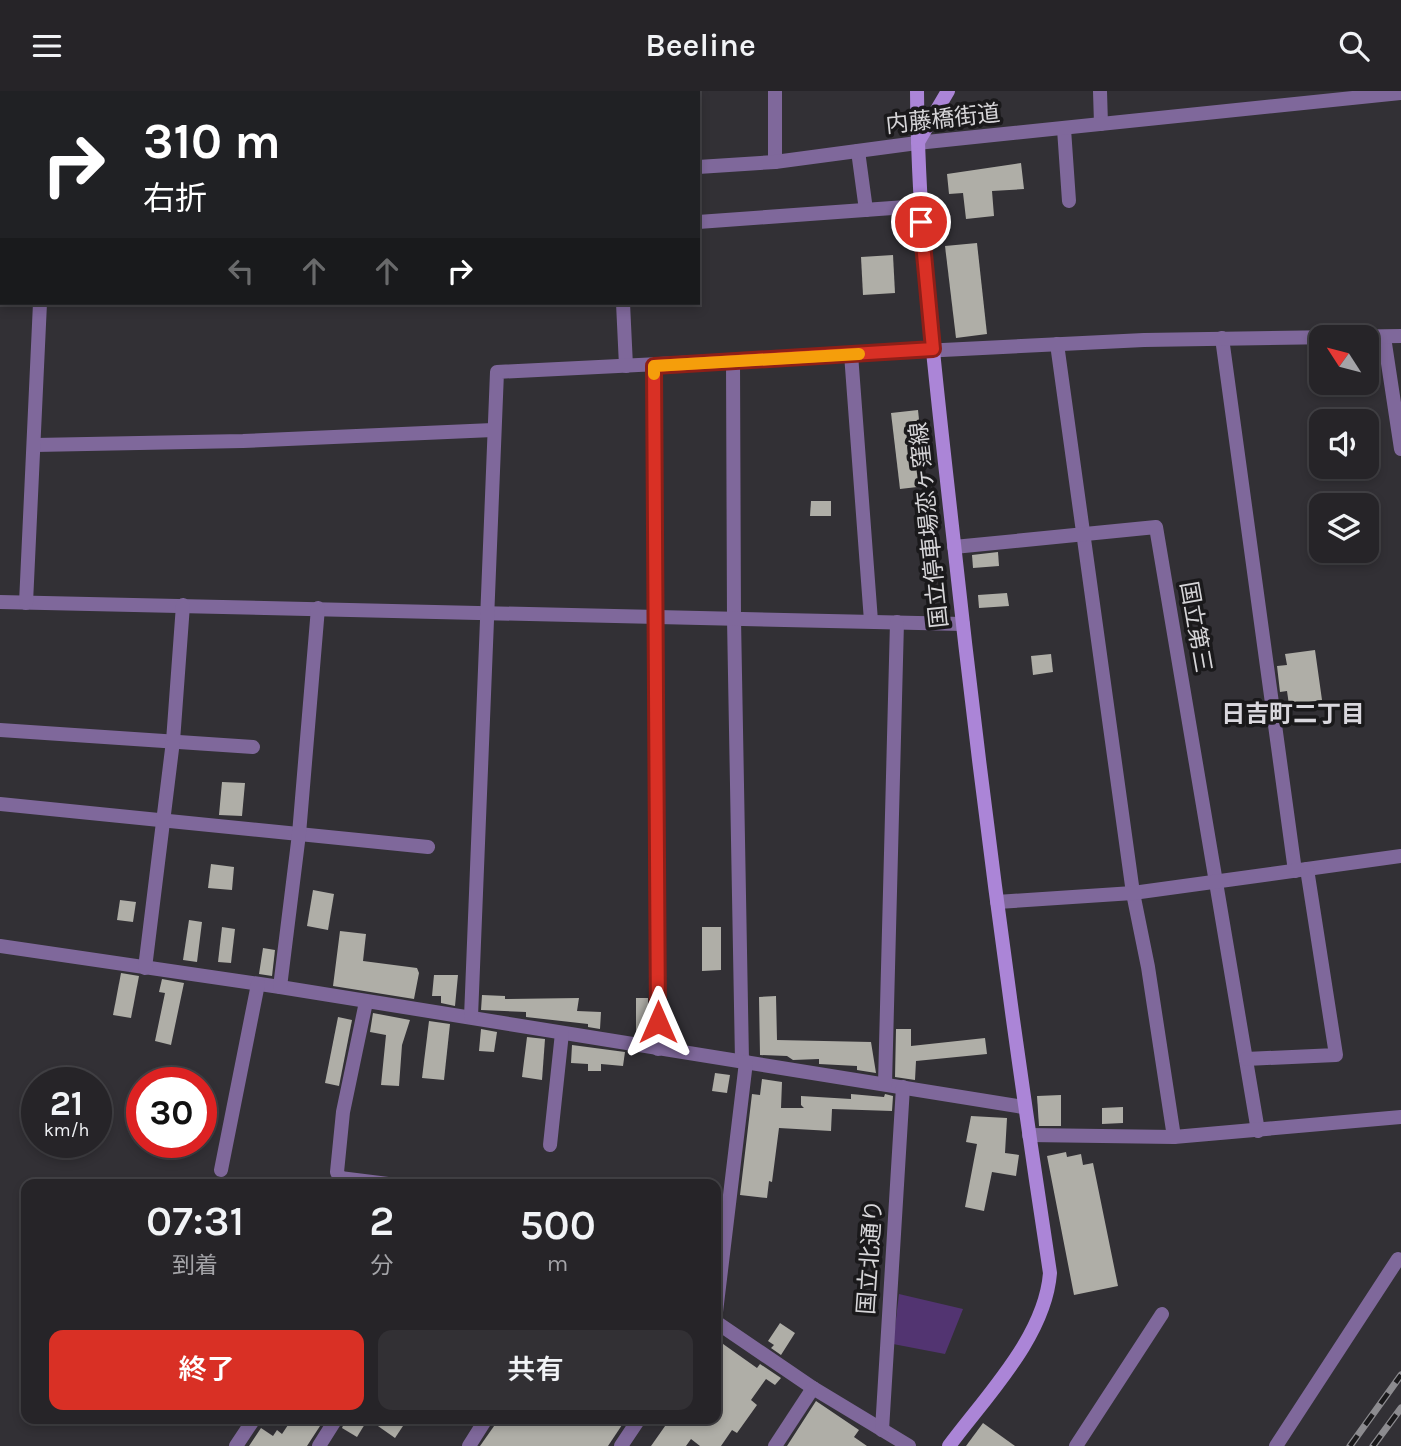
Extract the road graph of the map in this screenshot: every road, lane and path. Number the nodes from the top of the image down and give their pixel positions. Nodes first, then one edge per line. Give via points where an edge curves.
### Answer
1 (775, 91) edge
2 (917, 91) edge
3 (948, 91) edge
4 (1100, 91) edge
5 (1401, 93) edge
6 (1101, 124) junction
7 (1064, 129) junction
8 (917, 143) junction
9 (858, 151) junction
10 (775, 162) junction
11 (700, 167) edge
12 (1069, 201) dead end
13 (920, 206) junction
14 (866, 210) junction
15 (700, 222) edge
16 (40, 305) edge
17 (623, 305) edge
18 (1401, 336) edge
19 (1384, 337) junction
20 (1222, 338) junction
21 (1057, 344) junction
22 (933, 349) junction
23 (851, 354) junction
24 (733, 361) junction
25 (626, 366) junction
26 (654, 366) junction
27 (493, 430) junction
28 (36, 445) junction
29 (1401, 449) edge
30 (1083, 534) junction
31 (954, 547) junction
32 (0, 602) edge
33 (26, 603) junction
34 (183, 605) junction
35 (318, 608) junction
36 (486, 613) junction
37 (655, 618) junction
38 (734, 619) junction
39 (871, 621) junction
40 (897, 622) junction
41 (963, 624) junction
42 (0, 730) edge
43 (173, 741) junction
44 (253, 747) dead end
45 (0, 804) edge
46 (162, 820) junction
47 (299, 834) junction
48 (428, 847) dead end
49 (1401, 856) edge
50 (1301, 870) junction
51 (1218, 882) junction
52 (1133, 893) junction
53 (997, 902) junction
54 (0, 946) edge
55 (145, 968) junction
56 (258, 984) junction
57 (280, 987) junction
58 (366, 1002) junction
59 (471, 1017) junction
60 (562, 1033) junction
61 (659, 1049) junction
62 (1246, 1059) junction
63 (744, 1062) junction
64 (885, 1084) junction
65 (903, 1087) junction
66 (1023, 1107) junction
67 (1401, 1117) edge
68 (1258, 1131) junction
69 (1029, 1135) junction
70 (1174, 1137) junction
71 (550, 1145) dead end
72 (221, 1170) dead end
73 (348, 1179) edge
74 (1398, 1259) dead end
75 (721, 1267) edge
76 (1162, 1314) dead end
77 (721, 1325) edge
78 (813, 1388) junction
79 (251, 1424) edge
80 (334, 1424) edge
81 (483, 1424) edge
82 (636, 1424) edge
83 (882, 1430) junction
84 (236, 1446) edge
85 (319, 1446) edge
86 (469, 1446) edge
87 (621, 1446) edge
88 (775, 1446) edge
89 (909, 1446) edge
90 (949, 1446) edge
91 (1076, 1446) edge
92 (1276, 1446) edge

1 - 10 street
2 - 8 main road, 国立停車場恋ヶ窪線
3 - 8 main road
4 - 6 street
5 - 6 street, 内藤橋街道
6 - 7 street, 内藤橋街道
7 - 8 street, 内藤橋街道
7 - 12 street
8 - 9 street, 内藤橋街道
8 - 13 main road, 国立停車場恋ヶ窪線
9 - 10 street, 内藤橋街道
9 - 14 street
10 - 11 street, 内藤橋街道
13 - 14 street
13 - 22 main road, 国立停車場恋ヶ窪線
14 - 15 street
16 - 28 street
17 - 25 street
18 - 19 street
19 - 20 street
19 - 29 street
20 - 21 street
20 - 50 street
21 - 22 street
21 - 30 street
22 - 23 street
22 - 31 main road, 国立停車場恋ヶ窪線
23 - 24 street
23 - 39 street
24 - 26 street
24 - 38 street
25 - 26 street
25 - 27 street via 497,372
26 - 37 street
27 - 28 street
27 - 36 street
28 - 33 street
30 - 31 street, 国立第三
30 - 51 street, 国立第三 via 1156,527
30 - 52 street
31 - 41 main road, 国立停車場恋ヶ窪線
32 - 33 street
33 - 34 street
34 - 35 street
34 - 43 street
35 - 36 street
35 - 47 street
36 - 37 street
36 - 59 street
37 - 38 street
37 - 61 street
38 - 39 street
38 - 63 street
39 - 40 street
40 - 41 street
40 - 64 street
41 - 53 main road, 国立停車場恋ヶ窪線
42 - 43 street
43 - 44 street
43 - 46 street
45 - 46 street
46 - 47 street
46 - 55 street
47 - 48 street
47 - 57 street
49 - 50 street
50 - 51 street
50 - 62 street via 1336,1055
51 - 52 street
51 - 62 street, 国立第三
52 - 53 street
52 - 70 street
53 - 66 main road, 国立停車場恋ヶ窪線
54 - 55 street
55 - 56 street
56 - 57 street
56 - 72 street
57 - 58 street
58 - 59 street
58 - 73 street via 343,1112 337,1172
59 - 60 street
60 - 61 street
60 - 71 street
61 - 63 street
62 - 68 street, 国立第三
63 - 64 street
63 - 75 street
64 - 65 street
65 - 66 street
65 - 83 street, 国立北通り
66 - 69 main road, 国立停車場恋ヶ窪線
67 - 68 street
68 - 70 street
69 - 70 street
69 - 90 main road, 国立停車場恋ヶ窪線 via 1049,1290 1029,1338
74 - 92 street
76 - 91 street
77 - 78 street
78 - 83 street
78 - 88 street
79 - 84 street
80 - 85 street
81 - 86 street
82 - 87 street
83 - 89 street

